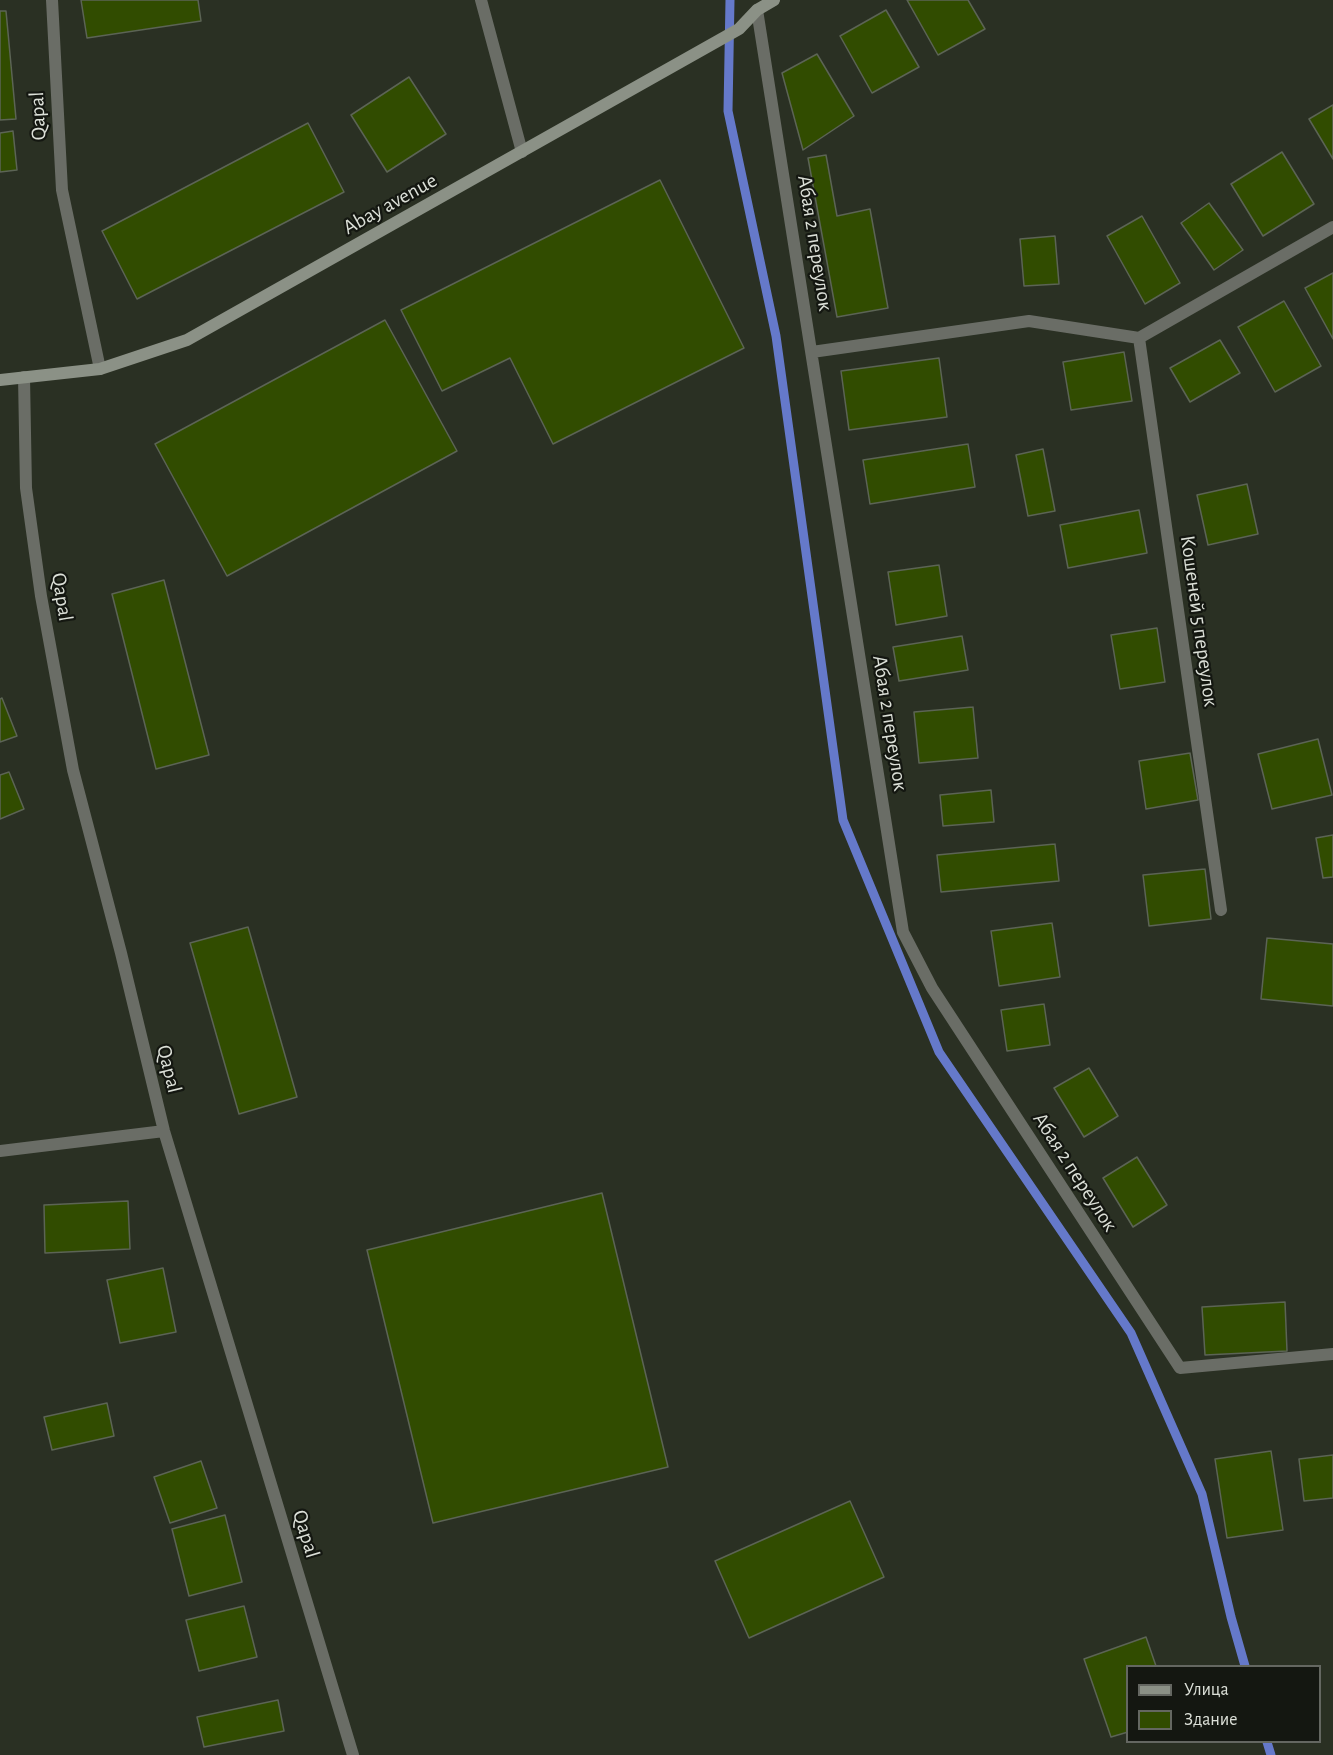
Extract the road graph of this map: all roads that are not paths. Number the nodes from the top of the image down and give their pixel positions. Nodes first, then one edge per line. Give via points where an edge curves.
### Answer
1 (52, 0) edge
2 (481, 0) edge
3 (774, 0) edge
4 (758, 10) junction
5 (522, 152) junction
6 (1333, 226) edge
7 (1139, 338) junction
8 (812, 352) junction
9 (100, 369) junction
10 (24, 377) junction
11 (0, 380) edge
12 (1221, 910) dead end
13 (164, 1131) junction
14 (0, 1150) edge
15 (1333, 1354) edge
16 (353, 1755) edge

1 - 9 street, Qapal via 62,190
2 - 5 street
3 - 4 main road, Abay avenue
4 - 5 main road, Abay avenue via 739,29
4 - 8 street, Абая 2 переулок
5 - 9 main road, Abay avenue via 187,340
6 - 7 street
7 - 8 street via 1029,321
7 - 12 street, Кошеней 5 переулок
8 - 15 street, Абая 2 переулок via 903,932 932,988 1180,1368
9 - 10 main road, Abay avenue
10 - 11 main road, Abay avenue
10 - 13 street, Qapal via 26,488 73,770
13 - 14 street
13 - 16 street, Qapal

